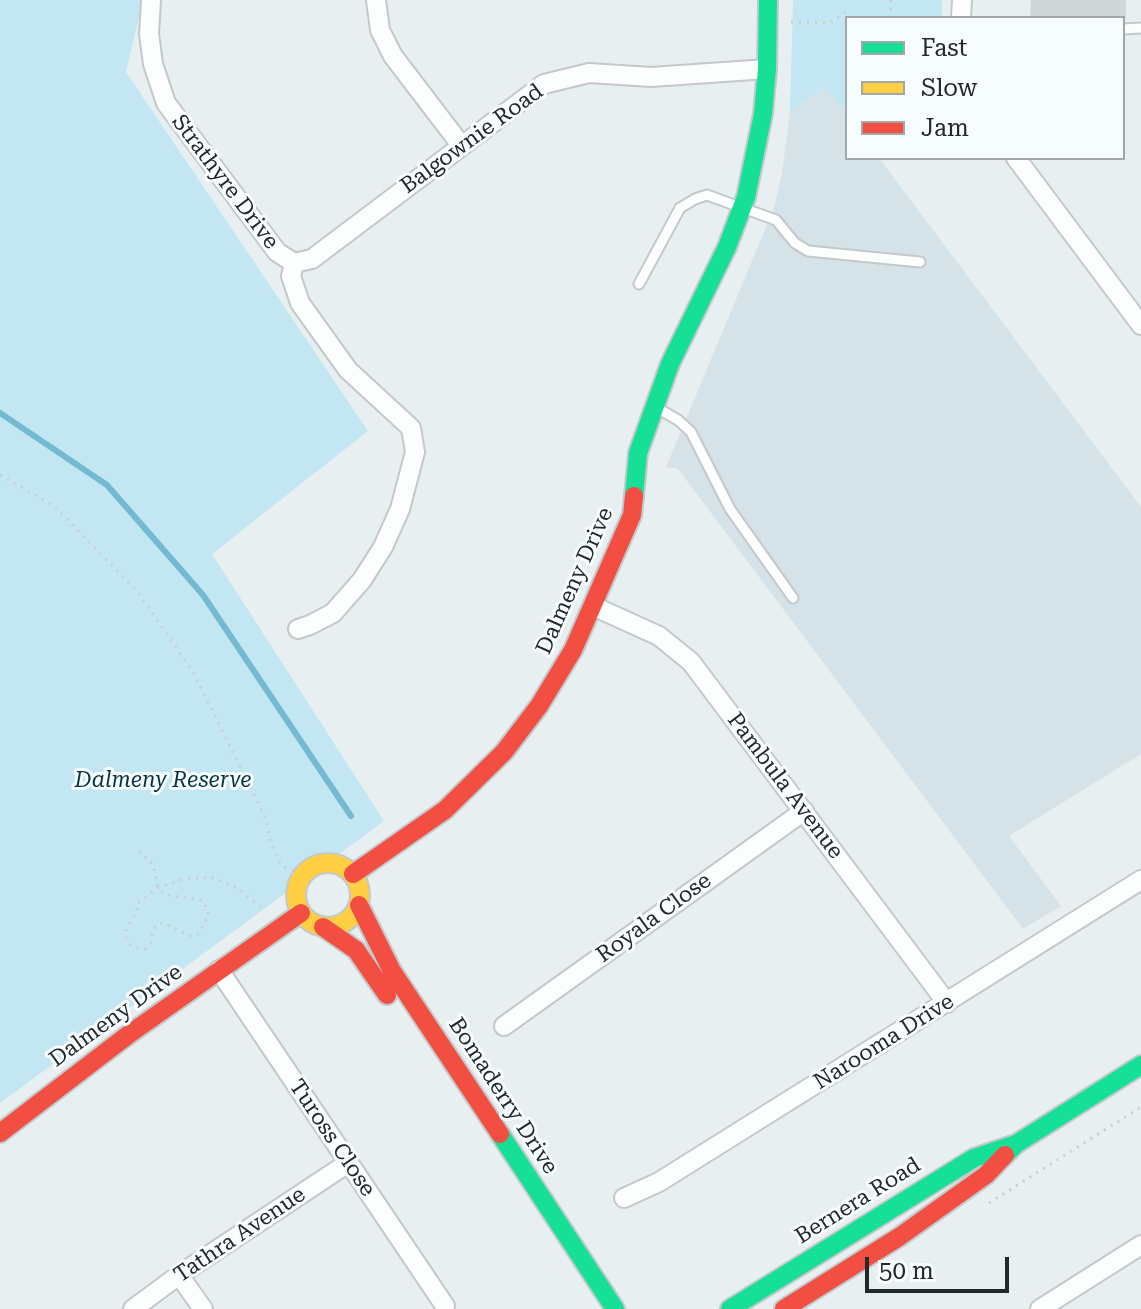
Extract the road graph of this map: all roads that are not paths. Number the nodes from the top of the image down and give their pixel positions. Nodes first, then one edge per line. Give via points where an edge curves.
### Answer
1 (151, 0) edge
2 (376, 0) edge
3 (768, 0) edge
4 (767, 69) junction
5 (461, 145) junction
6 (1017, 160) edge
7 (742, 207) junction
8 (920, 262) dead end
9 (294, 263) junction
10 (639, 284) dead end
11 (1141, 325) edge
12 (655, 407) junction
13 (793, 598) dead end
14 (593, 606) junction
15 (298, 629) dead end
16 (804, 811) junction
17 (353, 874) junction
18 (1141, 880) edge
19 (359, 905) junction
20 (301, 913) junction
21 (323, 927) junction
22 (219, 970) junction
23 (947, 1003) junction
24 (504, 1026) dead end
25 (1141, 1065) edge
26 (0, 1133) edge
27 (1016, 1144) junction
28 (348, 1163) junction
29 (624, 1198) dead end
30 (1141, 1245) edge
31 (179, 1275) junction
32 (445, 1306) dead end
33 (133, 1309) edge
34 (203, 1309) edge
35 (593, 1309) edge
36 (615, 1309) edge
37 (730, 1309) edge
38 (784, 1309) edge
39 (1040, 1309) edge

1 - 9 street, Strathyre Drive via 153,64 166,103 277,252
2 - 5 street via 380,30 393,56
3 - 4 street, Dalmeny Drive
4 - 5 street, Balgownie Road via 571,76 544,84
4 - 7 street, Dalmeny Drive via 758,143
5 - 9 street, Balgownie Road via 312,259
6 - 11 street
7 - 8 lane via 776,220 808,251
7 - 10 lane via 707,195 680,208
7 - 12 street, Dalmeny Drive
9 - 15 street via 291,276 300,303 348,370 411,428 415,452 400,509 362,580 333,613
12 - 13 lane via 691,432 730,509
12 - 14 street, Dalmeny Drive via 635,467 632,515
14 - 16 street, Pambula Avenue via 680,652
14 - 17 street, Dalmeny Drive via 555,682 504,752 445,810
16 - 23 street, Pambula Avenue
16 - 24 street, Royala Close
17 - 19 street
17 - 20 street via 329,863 310,868 296,890
18 - 23 street, Narooma Drive
19 - 21 street via 348,921
19 - 36 street, Bomaderry Drive via 392,971
20 - 21 street
20 - 22 street, Dalmeny Drive
21 - 35 street, Bomaderry Drive via 356,950 371,971
22 - 26 street, Dalmeny Drive
22 - 28 street, Tuross Close
23 - 29 street, Narooma Drive via 659,1182
25 - 27 street, Bernera Road
27 - 37 street, Bernera Road via 974,1158
27 - 38 street, Bernera Road via 986,1175 938,1210
28 - 31 street, Tathra Avenue
28 - 32 street, Tuross Close
30 - 39 street
31 - 33 street, Tathra Avenue
31 - 34 street

